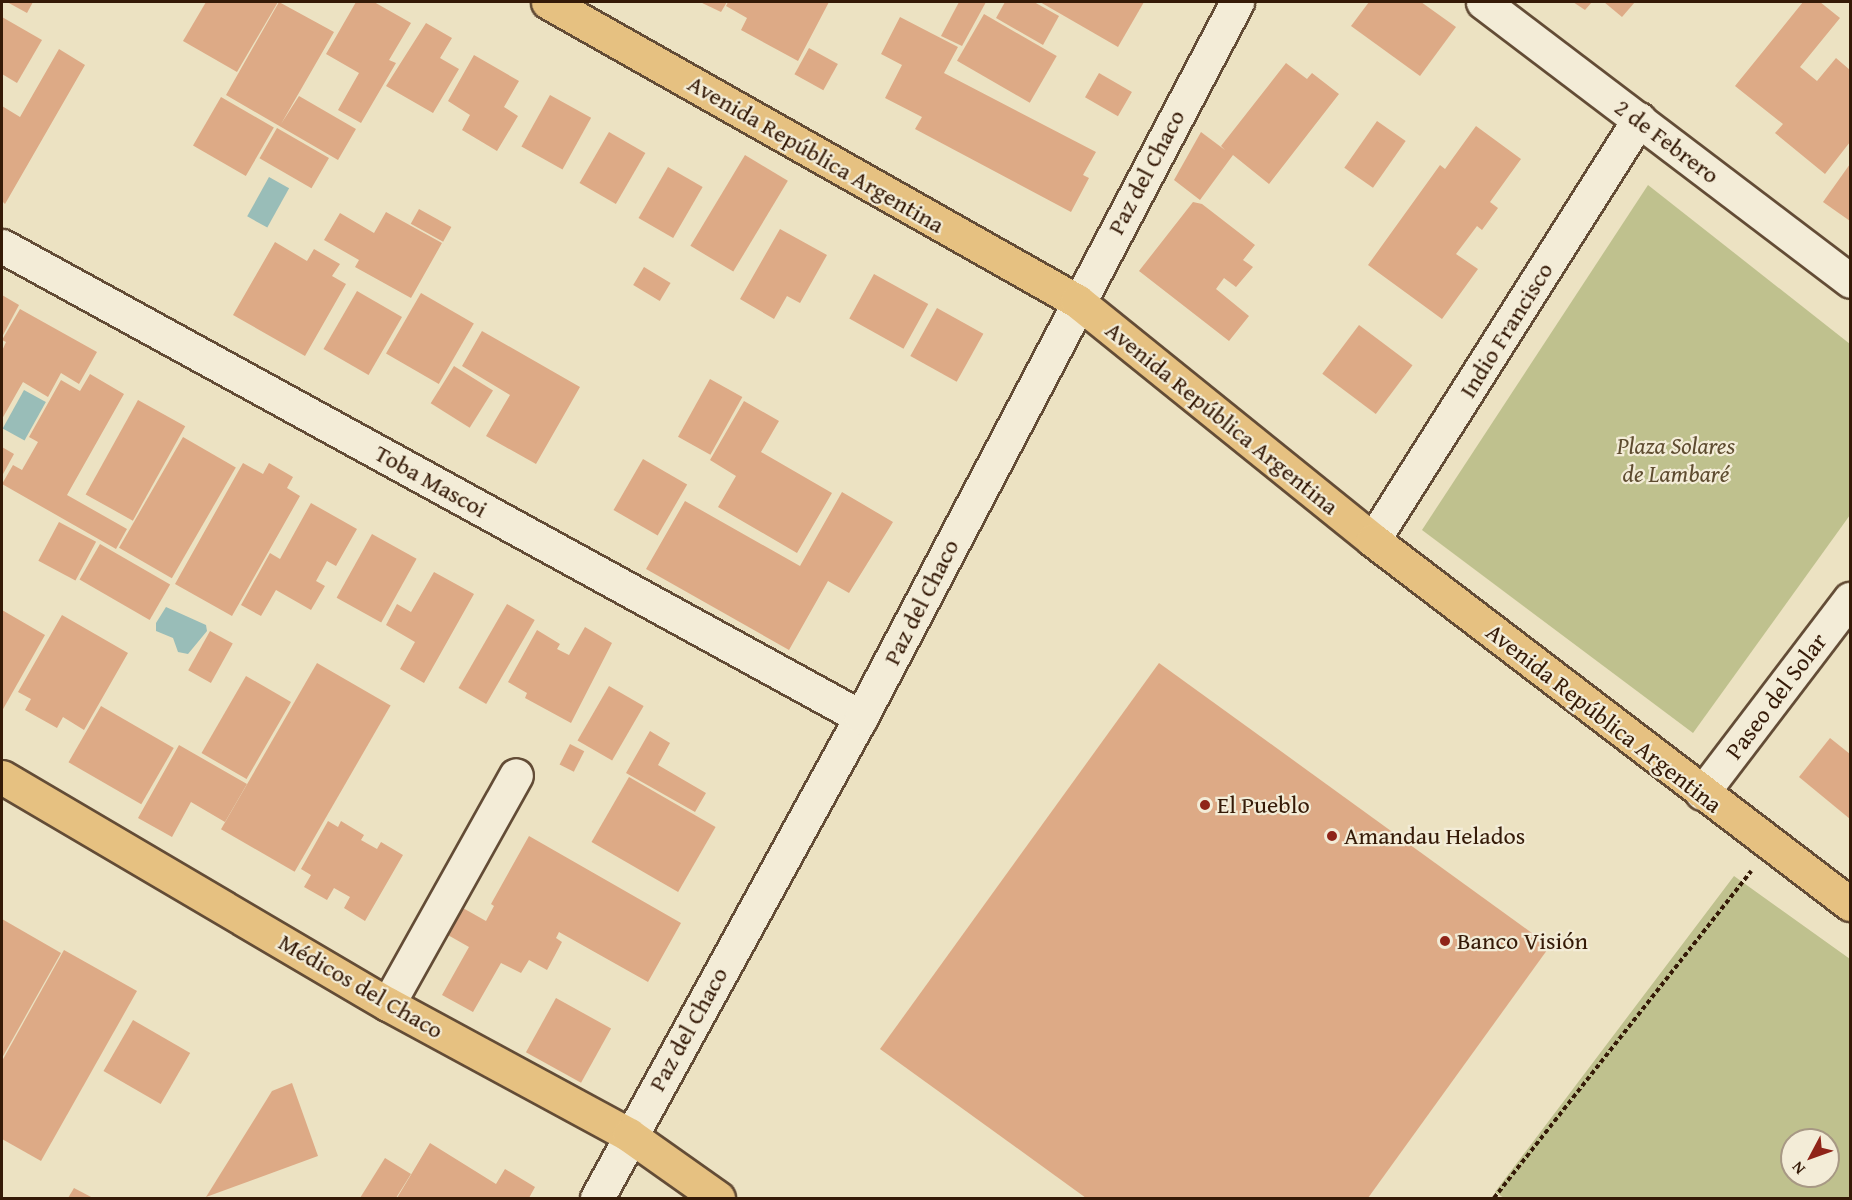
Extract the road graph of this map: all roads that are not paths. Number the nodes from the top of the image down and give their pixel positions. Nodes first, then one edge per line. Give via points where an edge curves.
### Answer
1 (548, 2) edge
2 (1237, 2) edge
3 (1483, 2) edge
4 (1639, 119) junction
5 (2, 246) edge
6 (1851, 281) edge
7 (1077, 301) junction
8 (1373, 540) junction
9 (1851, 599) edge
10 (861, 717) junction
11 (516, 775) dead end
12 (2, 777) edge
13 (1702, 794) junction
14 (1851, 904) edge
15 (388, 1004) junction
16 (629, 1135) junction
17 (597, 1198) edge
18 (718, 1198) edge

1 - 7 main road, Avenida República Argentina
2 - 7 street, Paz del Chaco
3 - 4 street, 2 de Febrero
4 - 6 street, 2 de Febrero
4 - 8 street, Indio Francisco
5 - 10 street, Toba Mascoi
7 - 8 main road, Avenida República Argentina
7 - 10 street, Paz del Chaco
8 - 13 main road, Avenida República Argentina
9 - 13 street, Paseo del Solar
10 - 16 street, Paz del Chaco
11 - 15 street
12 - 15 main road, Médicos del Chaco
13 - 14 main road, Avenida República Argentina
15 - 16 main road, Médicos del Chaco
16 - 17 street, Paz del Chaco
16 - 18 main road, Médicos del Chaco

